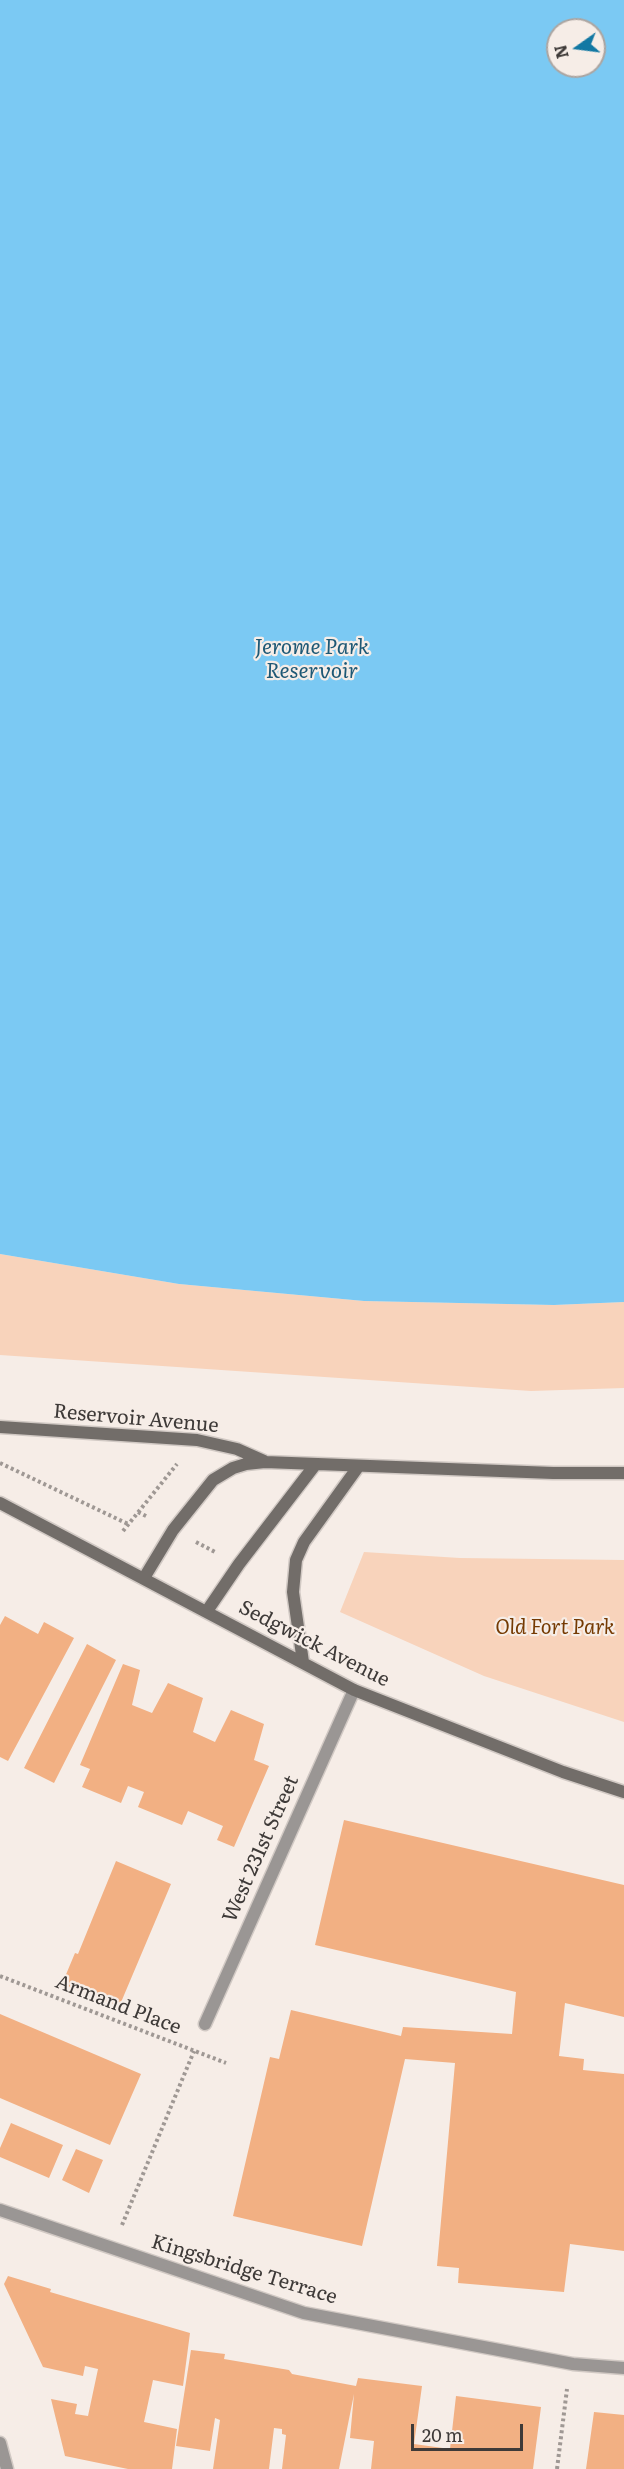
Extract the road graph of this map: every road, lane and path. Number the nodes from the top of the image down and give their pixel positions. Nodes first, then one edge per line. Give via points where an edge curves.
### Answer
1 (0, 1427) edge
2 (179, 1461) dead end
3 (266, 1462) junction
4 (0, 1464) edge
5 (315, 1465) junction
6 (358, 1467) junction
7 (624, 1473) edge
8 (0, 1503) edge
9 (138, 1512) junction
10 (148, 1517) dead end
11 (128, 1524) junction
12 (123, 1531) dead end
13 (192, 1540) dead end
14 (220, 1555) dead end
15 (144, 1578) junction
16 (207, 1611) junction
17 (303, 1662) junction
18 (354, 1690) junction
19 (624, 1792) edge
20 (0, 1976) edge
21 (205, 2024) dead end
22 (195, 2051) junction
23 (226, 2063) dead end
24 (0, 2210) edge
25 (112, 2248) junction
26 (624, 2368) edge
27 (568, 2384) dead end
28 (0, 2443) edge
29 (7, 2469) edge
30 (557, 2469) edge

1 - 3 street, Reservoir Avenue via 197,1440 237,1449
2 - 9 path
3 - 5 street, Reservoir Avenue
3 - 15 street, Reservoir Avenue via 233,1468 213,1480 173,1530
4 - 11 path
5 - 6 street, Reservoir Avenue
5 - 16 street
6 - 7 street, Reservoir Avenue
6 - 17 street via 304,1542 296,1560 294,1612
8 - 15 street, Sedgwick Avenue
9 - 10 path
9 - 11 path
11 - 12 path
13 - 14 path
15 - 16 street, Sedgwick Avenue
16 - 17 street, Sedgwick Avenue
17 - 18 street, Sedgwick Avenue
18 - 19 street, Sedgwick Avenue
18 - 21 street, West 231st Street
20 - 22 path, Armand Place
22 - 23 path, Armand Place
22 - 25 path
24 - 25 street, Kingsbridge Terrace
25 - 26 street, Kingsbridge Terrace via 304,2313 573,2364
27 - 30 path
28 - 29 street

